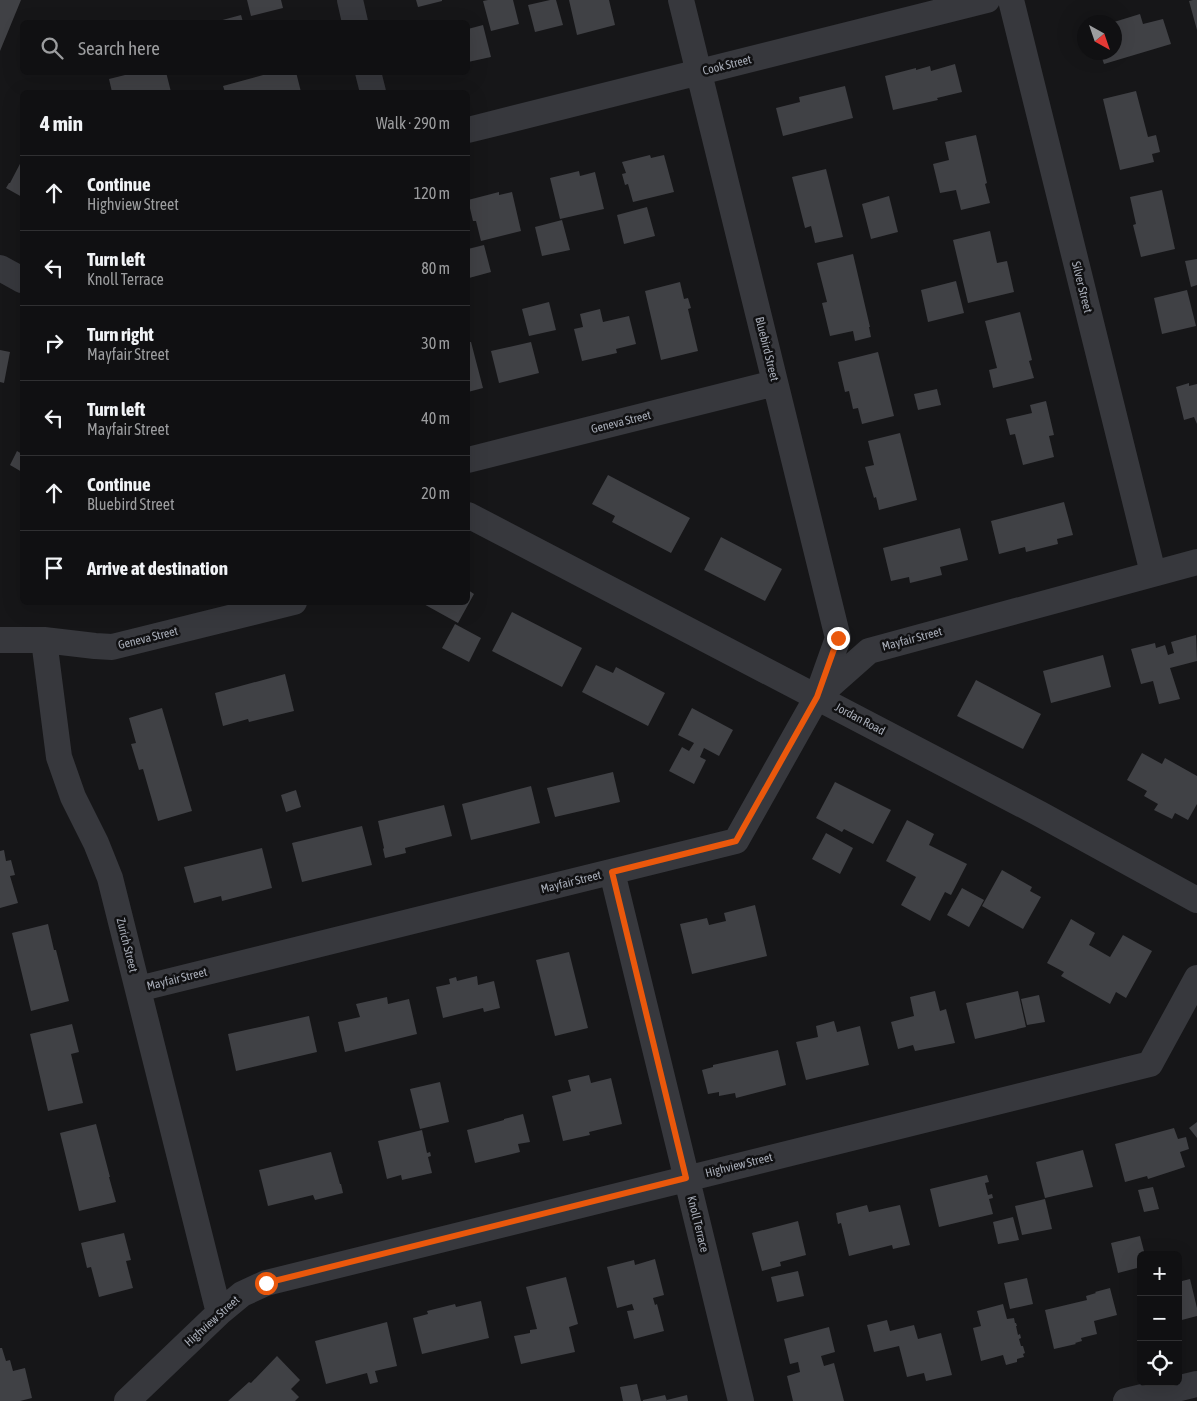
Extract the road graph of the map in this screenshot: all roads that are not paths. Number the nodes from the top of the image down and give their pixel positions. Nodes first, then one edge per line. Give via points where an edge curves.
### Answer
1 (350, 0) edge
2 (681, 0) edge
3 (987, 0) edge
4 (1011, 0) edge
5 (355, 20) edge
6 (699, 72) junction
7 (369, 75) edge
8 (372, 90) edge
9 (470, 129) edge
10 (0, 268) edge
11 (20, 279) edge
12 (776, 383) junction
13 (470, 460) edge
14 (470, 516) edge
15 (1197, 562) edge
16 (1153, 573) junction
17 (282, 605) edge
18 (0, 640) edge
19 (44, 640) junction
20 (817, 697) junction
21 (612, 872) junction
22 (1197, 900) edge
23 (1197, 978) edge
24 (138, 989) junction
25 (686, 1178) junction
26 (219, 1313) junction
27 (1197, 1384) edge
28 (127, 1401) edge
29 (741, 1401) edge
30 (1126, 1401) edge

1 - 5 street
2 - 6 street, Bluebird Street
3 - 6 street, Cook Street
4 - 16 street, Silver Street
6 - 9 street, Cook Street
6 - 12 street, Bluebird Street
7 - 8 street
10 - 11 street
12 - 13 street, Geneva Street
12 - 20 street, Bluebird Street via 838,638
14 - 20 street, Jordan Road
15 - 16 street, Mayfair Street
16 - 20 street, Mayfair Street via 869,651
17 - 19 street, Geneva Street via 112,647
18 - 19 street, Geneva Street
19 - 24 street, Zurich Street via 59,757 73,797 110,878
20 - 21 street, Mayfair Street via 736,841
20 - 22 street, Jordan Road
21 - 24 street, Mayfair Street
21 - 25 street, Knoll Terrace
23 - 25 street, Highview Street via 1150,1064
24 - 26 street, Zurich Street
25 - 26 street, Highview Street via 266,1283 242,1294
25 - 29 street, Knoll Terrace
26 - 28 street, Highview Street
27 - 30 street

